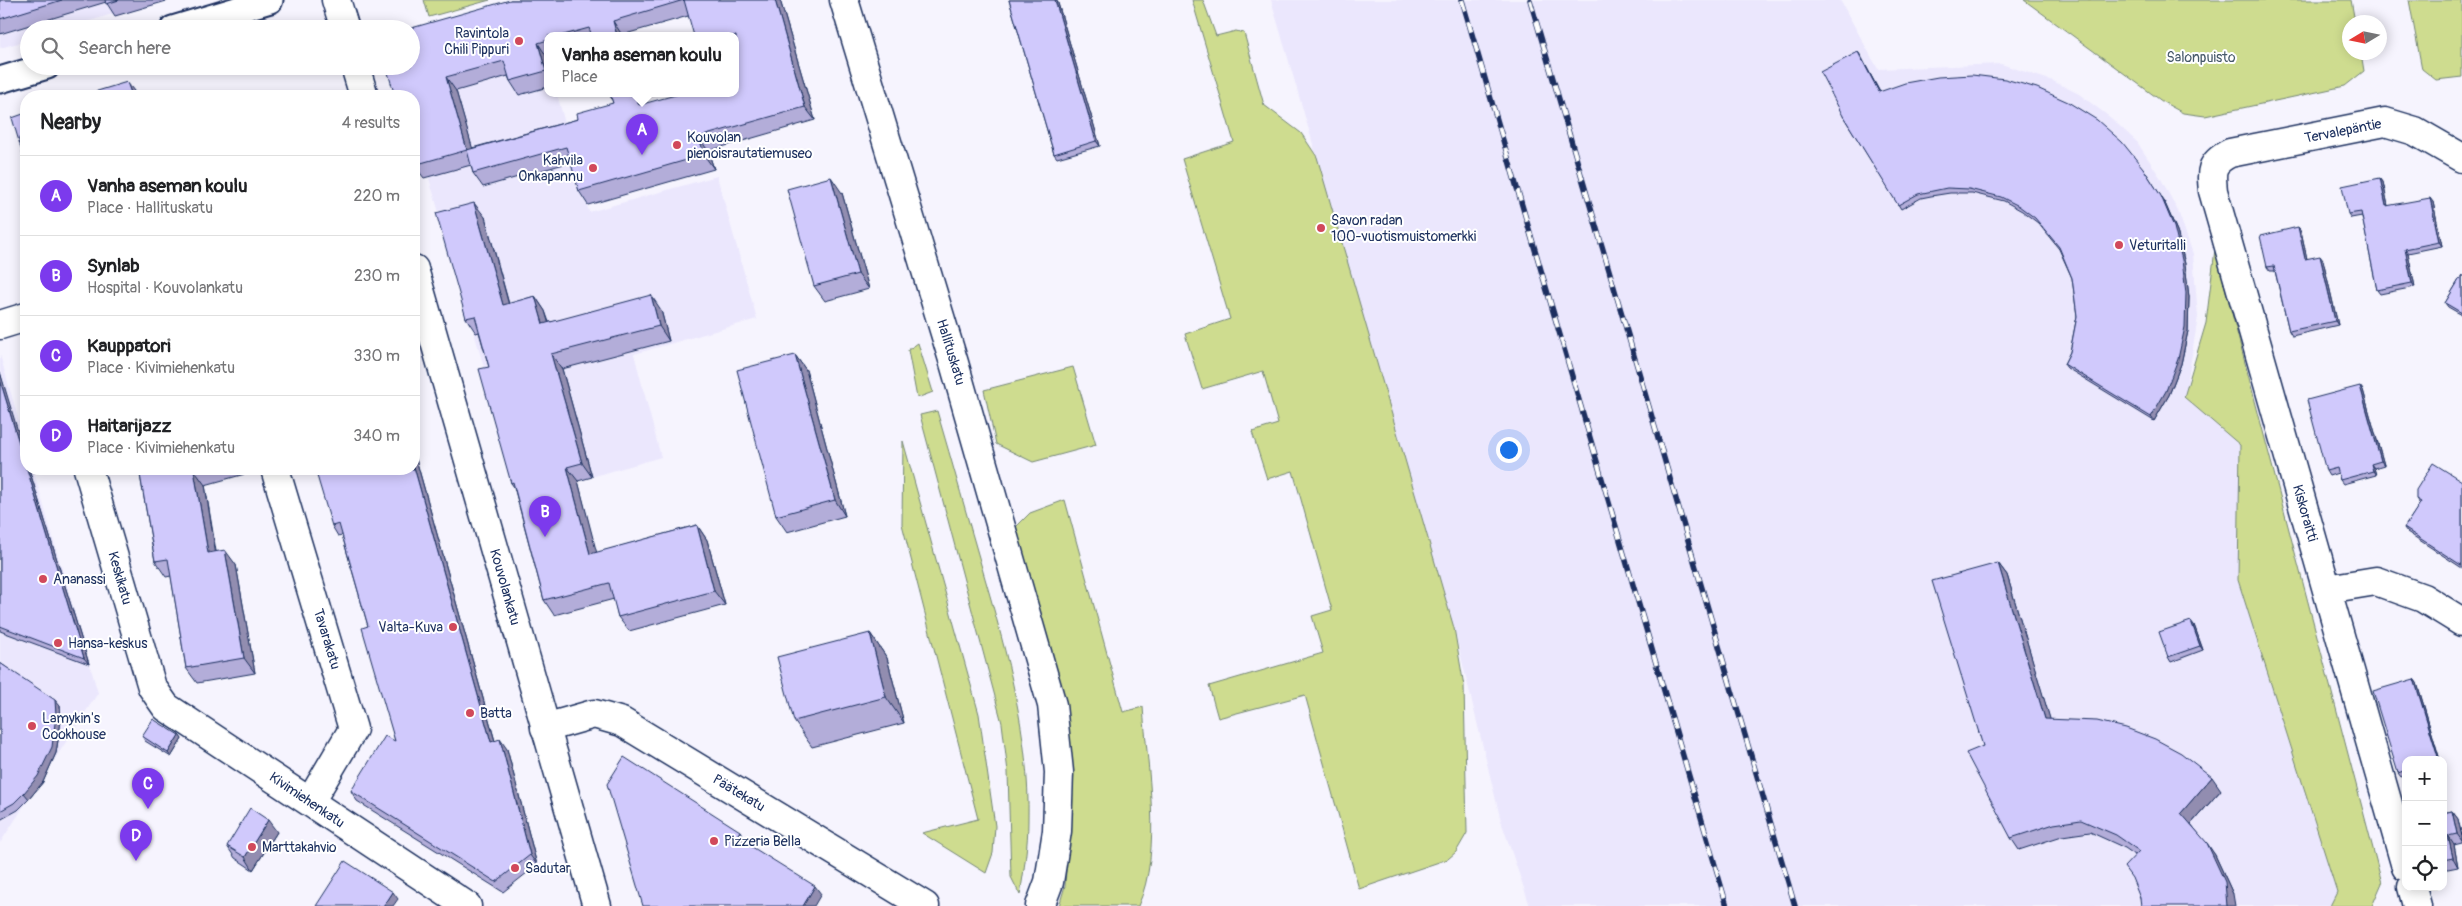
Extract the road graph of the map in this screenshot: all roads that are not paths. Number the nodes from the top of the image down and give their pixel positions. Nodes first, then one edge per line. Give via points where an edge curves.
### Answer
1 (270, 0) edge
2 (336, 0) edge
3 (844, 0) edge
4 (203, 20) edge
5 (342, 20) edge
6 (20, 74) edge
7 (358, 75) edge
8 (0, 80) edge
9 (362, 90) edge
10 (2462, 158) edge
11 (2217, 160) joint
12 (420, 290) edge
13 (20, 319) edge
14 (0, 325) edge
15 (90, 475) edge
16 (277, 475) edge
17 (2327, 588) junction
18 (2462, 622) edge
19 (152, 688) joint
20 (545, 728) junction
21 (310, 802) junction
22 (2402, 853) edge
23 (2413, 891) edge
24 (467, 906) edge
25 (597, 906) edge
26 (925, 906) edge
27 (1040, 906) edge
28 (2417, 906) edge

1 - 4 street
2 - 5 street
3 - 27 street, Hallituskatu via 954,363 1052,705 1059,772 1057,831 1049,882
6 - 8 street
7 - 9 street
10 - 11 street, Tervalepäntie via 2415,131 2384,122 2230,154
11 - 17 street, Kiskoraitti via 2211,173 2213,191
12 - 20 street, Kouvolankatu
13 - 14 street
15 - 19 street, Keskikatu
16 - 21 street, Tavarakatu via 353,729
17 - 18 street via 2376,581 2423,598
17 - 22 street, Kiskoraitti
19 - 21 street, Kivimiehenkatu via 166,707
20 - 25 street, Kouvolankatu
20 - 26 street, Päätekatu via 594,714 622,722
21 - 24 street, Kivimiehenkatu
23 - 28 street

